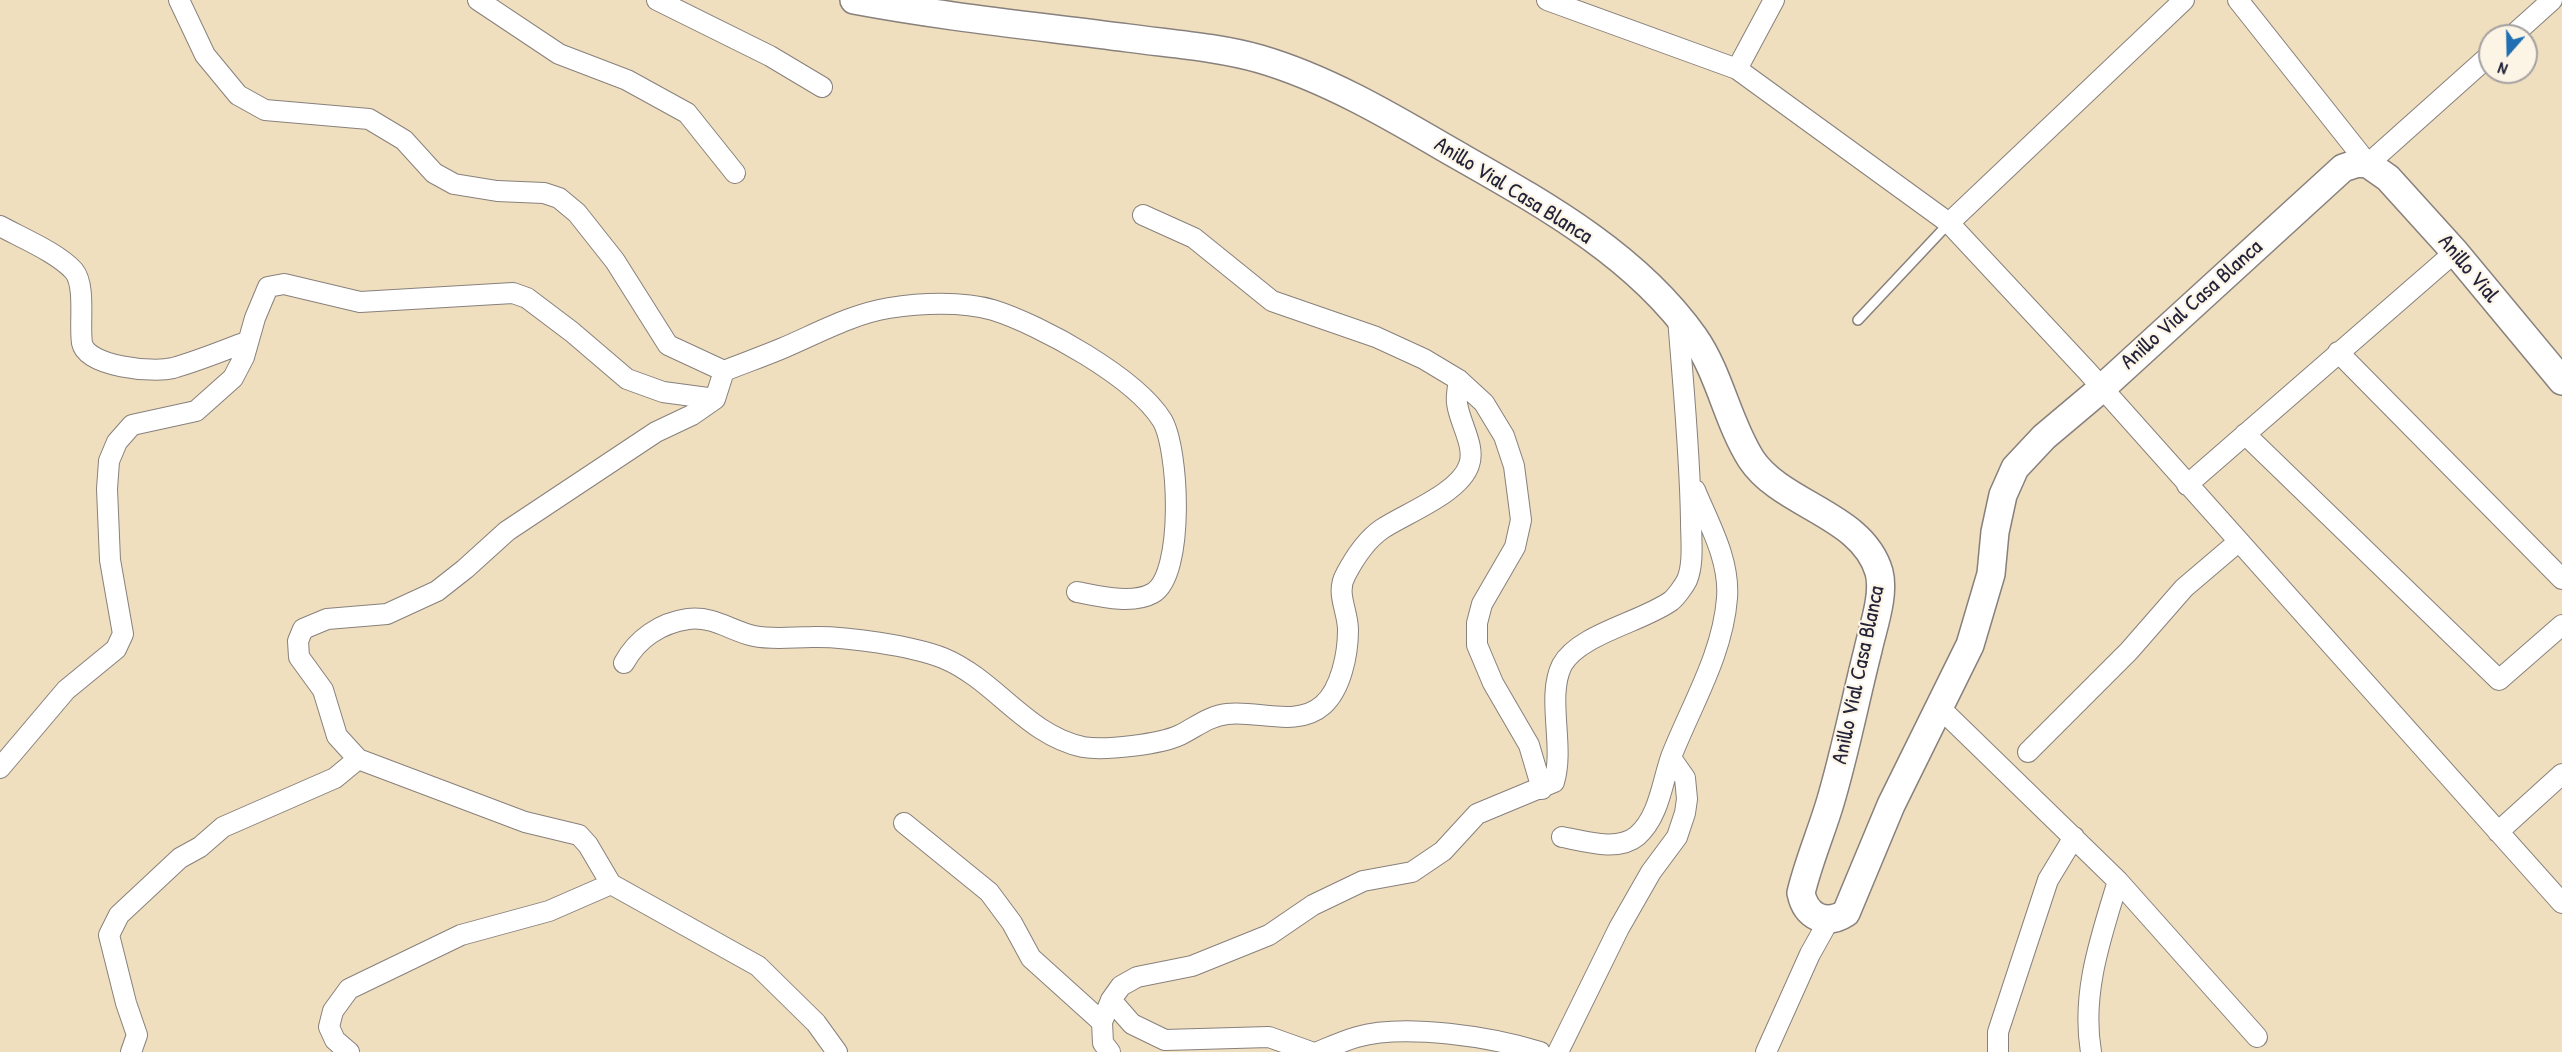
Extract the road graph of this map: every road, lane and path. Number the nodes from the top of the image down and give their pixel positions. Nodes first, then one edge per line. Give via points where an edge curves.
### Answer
1 (179, 0) edge
2 (478, 0) edge
3 (657, 0) edge
4 (854, 0) edge
5 (1547, 0) edge
6 (1774, 0) edge
7 (2184, 0) edge
8 (2238, 0) edge
9 (2552, 0) edge
10 (2525, 24) edge
11 (2478, 66) edge
12 (1737, 69) junction
13 (822, 87) dead end
14 (2368, 164) junction
15 (735, 173) dead end
16 (1143, 215) dead end
17 (1949, 223) junction
18 (0, 226) edge
19 (2455, 252) junction
20 (1678, 317) junction
21 (1858, 320) dead end
22 (246, 342) junction
23 (2338, 352) junction
24 (724, 371) junction
25 (1459, 380) junction
26 (2562, 381) edge
27 (2101, 389) junction
28 (715, 399) junction
29 (2245, 434) junction
30 (1690, 478) junction
31 (2187, 485) junction
32 (2238, 542) junction
33 (2562, 579) edge
34 (1077, 592) dead end
35 (2562, 625) edge
36 (624, 663) dead end
37 (1939, 707) junction
38 (2028, 752) dead end
39 (1671, 758) junction
40 (358, 759) junction
41 (0, 768) edge
42 (2562, 774) edge
43 (1542, 789) junction
44 (904, 823) dead end
45 (2498, 832) junction
46 (1562, 837) dead end
47 (2074, 837) junction
48 (2118, 881) junction
49 (611, 884) junction
50 (2562, 903) edge
51 (1829, 920) junction
52 (1111, 1000) junction
53 (1102, 1022) junction
54 (2257, 1037) dead end
55 (1110, 1049) edge
56 (131, 1052) edge
57 (349, 1052) edge
58 (837, 1052) edge
59 (1311, 1052) edge
60 (1318, 1052) edge
61 (1540, 1052) edge
62 (1558, 1052) edge
63 (1766, 1052) edge
64 (1998, 1052) edge
65 (2091, 1052) edge

1 - 24 street via 205,55 238,95 265,110 369,119 404,140 434,173 454,184 559,198 577,213 615,261 668,345
2 - 15 street via 559,54 627,80 687,113
3 - 13 street via 770,56
4 - 20 main road, Anillo Vial Casa Blanca via 1205,47 1262,60 1383,112 1577,226 1647,285
5 - 12 street
6 - 12 street
7 - 17 street
8 - 14 street
9 - 10 street
11 - 14 street
12 - 17 street
14 - 19 main road, Anillo Vial via 2388,178
14 - 27 main road, Anillo Vial Casa Blanca via 2350,165 2334,175
16 - 25 street via 1194,238 1272,301 1376,337
17 - 21 lane
17 - 27 street
18 - 22 street via 75,272 81,293 82,346 94,360 170,369
19 - 23 street
19 - 26 main road, Anillo Vial
20 - 30 street
20 - 51 main road, Anillo Vial Casa Blanca via 1709,363 1732,424 1753,462 1781,487 1840,525 1867,549 1880,574 1878,603 1845,745 1802,893 1803,904 1810,913
22 - 28 street via 263,294 268,287 284,284 360,302 513,293 554,318 627,379 663,392
22 - 41 street via 244,357 233,378 196,411 132,425 117,442 109,461 107,489 110,560 123,634 116,649 66,690
23 - 29 street
23 - 33 street
24 - 28 street
24 - 34 street via 830,326 888,308 930,305 992,310 1073,348 1146,400 1163,422 1171,458 1176,521 1170,569 1153,593 1116,599
25 - 36 street via 1456,402 1469,446 1471,460 1467,470 1435,498 1382,529 1356,556 1341,586 1348,629 1343,670 1330,698 1321,707 1297,716 1225,714 1165,740 1085,747 1043,732 993,689 944,659 838,638 753,636 702,618 687,619 652,632 636,645
25 - 43 street via 1484,403 1504,436 1514,466 1521,520 1515,547 1482,604 1477,645 1493,683 1529,745
27 - 31 street
27 - 37 main road, Anillo Vial Casa Blanca via 2044,437 2015,468 1997,523 1992,574 1983,607 1970,645
28 - 40 street via 692,416 656,432 507,531 436,591 387,614 327,619 303,629 298,641 299,657 323,690 337,736
29 - 31 street
29 - 35 street via 2499,680
30 - 39 street via 1724,561 1727,598 1713,660
30 - 43 street via 1691,550 1687,579 1673,600 1582,645 1562,665 1555,701 1558,767 1554,782
31 - 32 street
32 - 38 street via 2184,588
32 - 45 street
37 - 47 street
37 - 51 main road, Anillo Vial Casa Blanca via 1892,805 1853,900 1846,913
39 - 46 street via 1653,814 1637,835 1624,843
39 - 62 street via 1685,778 1687,799 1677,837 1651,872 1619,928
40 - 49 street via 525,822 579,835
40 - 56 street via 335,778 223,827 180,858 119,915 110,935 137,1035
42 - 45 street
43 - 52 street via 1512,797 1477,814 1443,851 1412,872 1363,881 1313,905 1269,934 1192,966 1137,977 1121,986
44 - 53 street via 989,892 1031,958
45 - 50 street
47 - 48 street
47 - 64 street via 2048,880 1998,1032
48 - 54 street
48 - 65 street via 2094,961 2087,1027
49 - 57 street via 549,911 461,935 349,989 333,1011 329,1027
49 - 58 street via 758,966 816,1023
51 - 63 street
52 - 53 street
52 - 59 street via 1132,1024 1165,1040 1269,1037
53 - 55 street
60 - 61 street via 1358,1036 1411,1031 1508,1042

